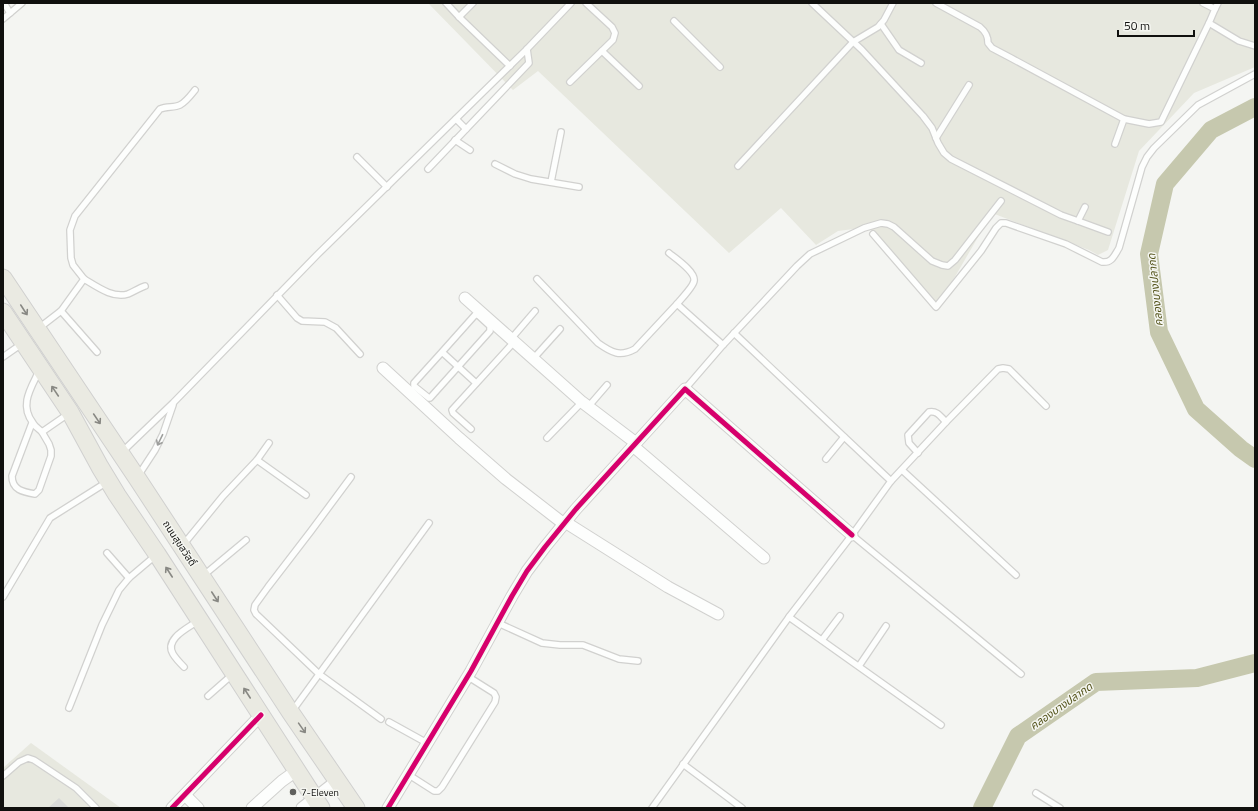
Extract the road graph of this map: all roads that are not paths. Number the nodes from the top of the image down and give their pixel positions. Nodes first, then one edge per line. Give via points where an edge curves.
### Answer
1 (4, 3) edge
2 (22, 3) edge
3 (446, 3) edge
4 (473, 3) edge
5 (572, 3) edge
6 (587, 3) edge
7 (812, 3) edge
8 (893, 3) edge
9 (936, 3) edge
10 (1203, 3) edge
11 (1218, 3) edge
12 (1215, 9) junction
13 (10, 13) junction
14 (459, 17) junction
15 (3, 19) edge
16 (674, 21) dead end
17 (881, 24) junction
18 (1209, 24) junction
19 (853, 42) junction
20 (1255, 46) edge
21 (528, 49) junction
22 (602, 52) junction
23 (920, 63) dead end
24 (510, 66) junction
25 (720, 67) dead end
26 (1255, 74) edge
27 (570, 82) dead end
28 (639, 86) dead end
29 (969, 86) dead end
30 (195, 90) dead end
31 (456, 119) junction
32 (1124, 119) junction
33 (466, 129) junction
34 (561, 132) dead end
35 (936, 138) junction
36 (455, 140) junction
37 (1115, 144) dead end
38 (470, 150) dead end
39 (357, 157) dead end
40 (495, 164) dead end
41 (738, 166) dead end
42 (428, 168) dead end
43 (551, 182) junction
44 (387, 187) junction
45 (580, 187) dead end
46 (1001, 202) dead end
47 (1085, 207) dead end
48 (1078, 221) junction
49 (1108, 232) dead end
50 (873, 234) dead end
51 (669, 252) dead end
52 (3, 278) edge
53 (84, 279) junction
54 (536, 279) dead end
55 (145, 286) dead end
56 (277, 295) junction
57 (465, 298) dead end
58 (677, 304) junction
59 (61, 311) junction
60 (535, 311) dead end
61 (3, 312) edge
62 (37, 329) junction
63 (560, 329) dead end
64 (734, 334) junction
65 (512, 340) junction
66 (23, 343) junction
67 (723, 345) junction
68 (98, 352) dead end
69 (442, 352) junction
70 (360, 354) dead end
71 (3, 356) edge
72 (533, 359) junction
73 (458, 367) junction
74 (383, 368) dead end
75 (40, 369) junction
76 (476, 383) junction
77 (607, 386) dead end
78 (685, 389) junction
79 (173, 403) junction
80 (585, 404) junction
81 (1046, 406) dead end
82 (70, 412) junction
83 (946, 422) junction
84 (32, 423) junction
85 (471, 429) dead end
86 (42, 432) junction
87 (844, 437) junction
88 (547, 438) dead end
89 (269, 443) dead end
90 (635, 445) junction
91 (918, 452) junction
92 (120, 454) junction
93 (826, 459) dead end
94 (257, 460) junction
95 (902, 470) junction
96 (351, 477) dead end
97 (137, 478) junction
98 (108, 480) junction
99 (891, 481) junction
100 (306, 495) dead end
101 (429, 523) dead end
102 (564, 523) junction
103 (852, 535) junction
104 (246, 540) dead end
105 (182, 546) junction
106 (107, 553) dead end
107 (157, 554) junction
108 (764, 558) dead end
109 (1016, 575) dead end
110 (202, 577) junction
111 (129, 578) junction
112 (3, 598) edge
113 (718, 614) dead end
114 (840, 616) dead end
115 (790, 617) junction
116 (199, 620) junction
117 (498, 623) junction
118 (886, 626) dead end
119 (822, 640) junction
120 (638, 661) dead end
121 (859, 666) junction
122 (184, 667) dead end
123 (234, 673) junction
124 (319, 674) junction
125 (1021, 674) dead end
126 (467, 676) junction
127 (208, 696) dead end
128 (70, 708) dead end
129 (291, 713) junction
130 (261, 715) junction
131 (381, 719) dead end
132 (389, 722) dead end
133 (941, 725) dead end
134 (427, 744) junction
135 (683, 764) junction
136 (296, 771) junction
137 (409, 775) junction
138 (3, 776) edge
139 (338, 780) junction
140 (1036, 793) dead end
141 (185, 795) junction
142 (312, 805) edge
143 (96, 808) edge
144 (172, 808) edge
145 (198, 808) edge
146 (252, 808) edge
147 (356, 808) edge
148 (388, 808) edge
149 (652, 808) edge
150 (742, 808) edge
151 (1060, 808) edge

1 - 13 lane
2 - 13 lane
3 - 14 lane
4 - 14 lane
5 - 21 lane
6 - 22 lane via 615,33 613,40
7 - 19 lane
8 - 17 lane
9 - 32 lane via 980,27 992,48
10 - 12 lane
11 - 12 lane
12 - 18 lane
13 - 15 lane
14 - 24 lane
16 - 25 lane
17 - 19 lane
17 - 23 lane via 899,50
18 - 20 lane via 1239,41
18 - 32 lane via 1161,122 1149,124
19 - 35 lane via 923,116
19 - 41 lane
21 - 24 lane
21 - 33 lane via 529,63
22 - 27 lane
22 - 28 lane
24 - 31 lane
26 - 50 lane via 1198,105 1154,148 1142,167 1119,248 1113,259 1107,263 1066,244 1006,223 1001,224 936,307
29 - 35 lane
30 - 53 lane via 180,105 160,109 75,216 70,230 71,258
31 - 33 lane
31 - 44 lane
32 - 37 lane
33 - 36 lane
34 - 43 lane
35 - 48 lane via 944,153 951,159 1061,215
36 - 38 lane
36 - 42 lane
39 - 44 lane
40 - 43 lane via 515,174
43 - 45 lane
44 - 56 lane
46 - 64 lane via 948,266 932,261 894,227 882,223 864,228 823,247 810,254 797,266
47 - 48 lane
48 - 49 lane
51 - 58 lane via 694,276 692,285
52 -> 62 main road, ถนนสุขสวัสดิ์
53 - 55 lane via 116,295 126,295
53 - 59 lane
54 - 58 lane via 598,343 616,353 628,353 635,349
56 - 70 lane via 302,322 325,322 336,328
56 - 79 lane
57 - 65 street
58 - 67 lane
59 - 62 lane
59 - 68 lane
60 - 65 lane
61 - 66 main road
62 -> 92 main road, ถนนสุขสวัสดิ์
63 - 72 lane
64 - 67 lane
64 - 87 lane
65 - 72 street
65 - 76 lane
66 - 71 lane
66 - 75 main road
67 - 78 lane
69 - 73 lane
69 - 73 lane via 414,386 430,398
69 - 73 lane via 476,315 490,326 490,331
72 - 80 street
73 - 76 lane
74 - 102 street via 482,459
82 -> 75 main road
75 - 84 lane via 27,396 26,404
76 - 85 lane via 452,410
77 - 80 lane
78 - 90 street
78 - 103 street
79 - 92 lane
79 -> 97 lane via 156,450
80 - 88 lane
80 - 90 street
81 - 83 lane via 1009,369 1003,368 998,369
82 - 86 lane
82 - 98 main road
83 - 91 lane
83 - 91 lane via 936,412 929,412 908,435 909,442
84 - 86 lane
84 - 86 lane via 12,482 17,488 35,494 39,490 51,456 49,444
87 - 93 lane
87 - 99 lane
89 - 94 lane
90 - 102 street
90 - 108 street
91 - 95 lane
92 - 97 main road, ถนนสุขสวัสดิ์
94 - 100 lane
94 - 105 lane
95 - 99 lane
95 - 109 lane
96 - 124 lane via 268,587 254,610
97 - 105 main road, ถนนสุขสวัสดิ์
98 - 107 main road
98 - 112 lane via 50,518
99 - 103 lane
101 - 124 lane
102 - 113 street via 668,587
102 - 117 street via 527,571
103 - 115 lane
103 - 125 lane
104 - 110 lane
105 - 110 main road, ถนนสุขสวัสดิ์
106 - 111 lane
107 - 111 lane
116 -> 107 main road
110 -> 129 main road, ถนนสุขสวัสดิ์
111 - 128 lane via 119,590 102,625
114 - 119 lane
115 - 119 lane
115 - 135 lane
116 - 122 lane via 177,635 171,643 173,654
116 - 123 main road
117 - 120 lane via 542,642 582,645 619,659
117 - 126 street
118 - 121 lane
119 - 121 lane
121 - 133 lane
123 - 127 lane
130 -> 123 main road
124 - 129 lane
124 - 131 lane
126 - 134 street
126 - 137 lane via 494,693 495,702 442,787 434,791
129 -> 139 main road, ถนนสุขสวัสดิ์
130 - 136 main road
130 - 141 street
132 - 134 lane
134 - 137 street
135 - 149 lane
135 - 150 lane
136 - 142 main road
136 - 146 street
137 - 148 street
138 - 143 lane via 19,762 28,758 34,760 76,788
139 - 142 street
139 - 147 main road, ถนนสุขสวัสดิ์
140 - 151 lane
141 - 144 street
141 - 145 street

